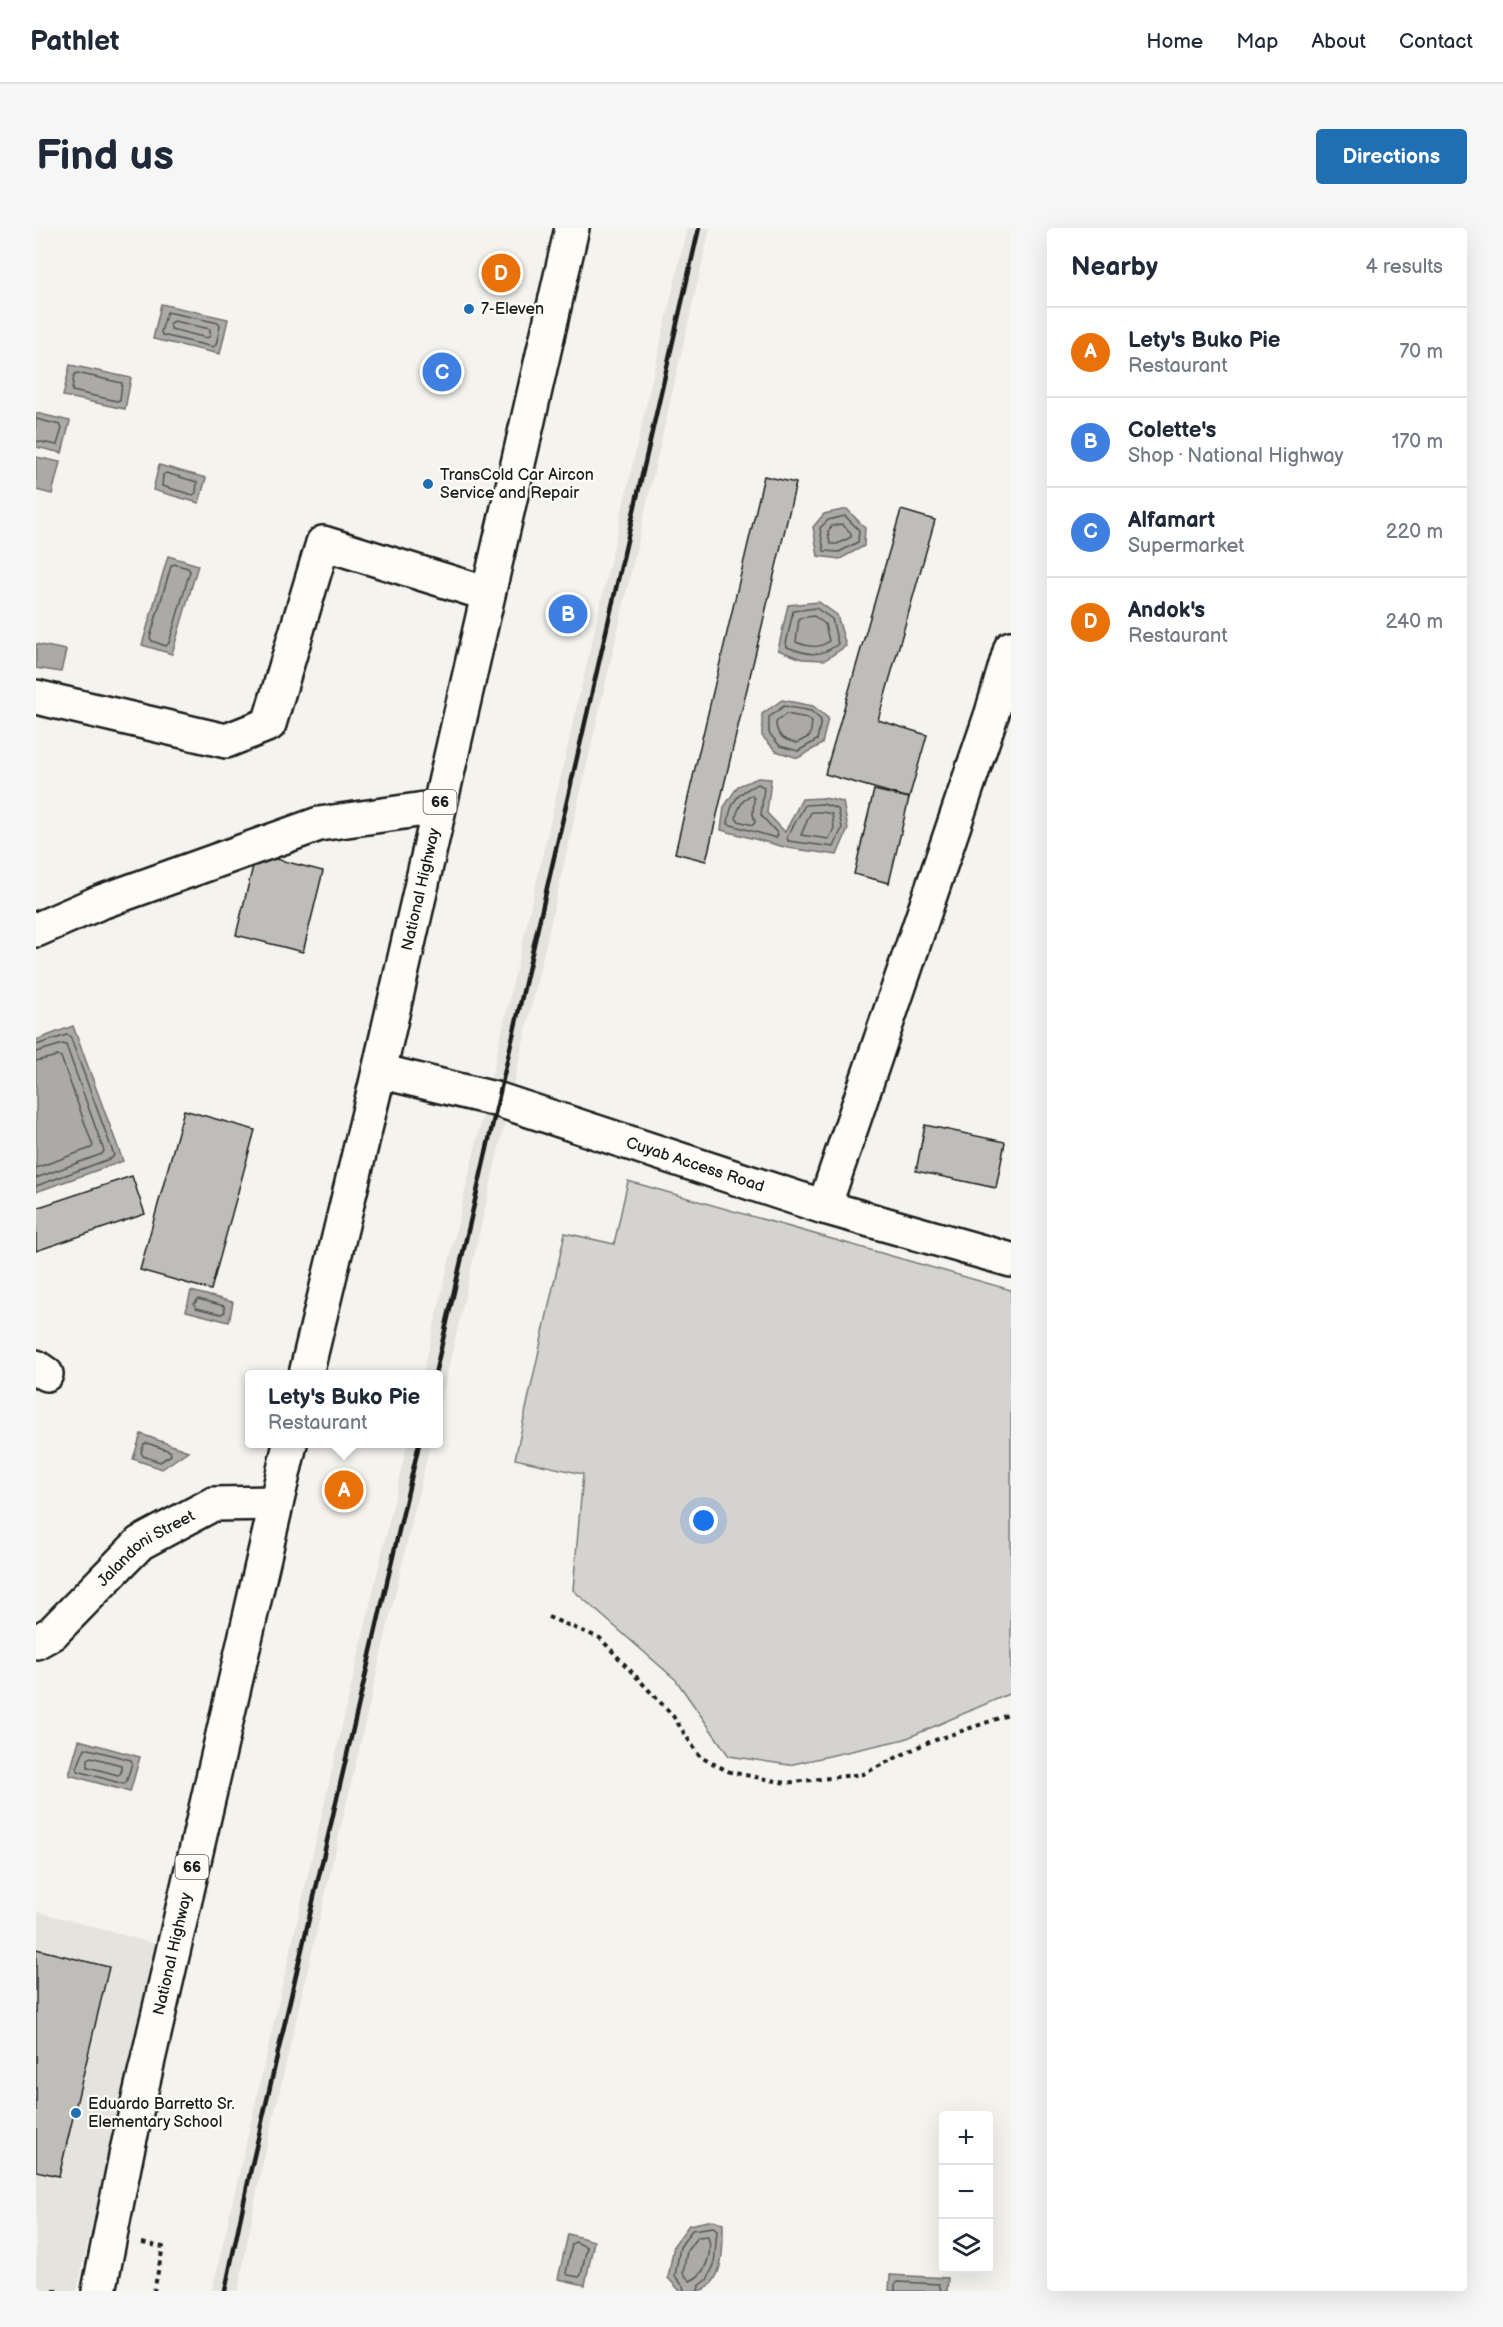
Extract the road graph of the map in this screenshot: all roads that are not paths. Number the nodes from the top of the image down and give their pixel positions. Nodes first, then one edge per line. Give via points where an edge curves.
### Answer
1 (572, 228) edge
2 (488, 594) junction
3 (1011, 648) edge
4 (36, 697) edge
5 (439, 807) junction
6 (36, 930) edge
7 (379, 1071) junction
8 (824, 1207) junction
9 (1011, 1260) edge
10 (307, 1370) edge
11 (289, 1448) edge
12 (276, 1503) junction
13 (36, 1641) edge
14 (99, 2291) edge

1 - 2 street, National Highway / 66
2 - 4 street via 323,543 269,724 226,741
2 - 5 street, National Highway / 66
3 - 8 street
5 - 6 street via 320,824 98,903
5 - 7 street, National Highway / 66
7 - 8 street, Cuyab Access Road via 499,1100
7 - 10 street, National Highway / 66
8 - 9 street, Cuyab Access Road
11 - 12 street, National Highway / 66
12 - 13 street, Jalandoni Street via 213,1503 140,1543 52,1633
12 - 14 street, National Highway / 66 via 135,2117

